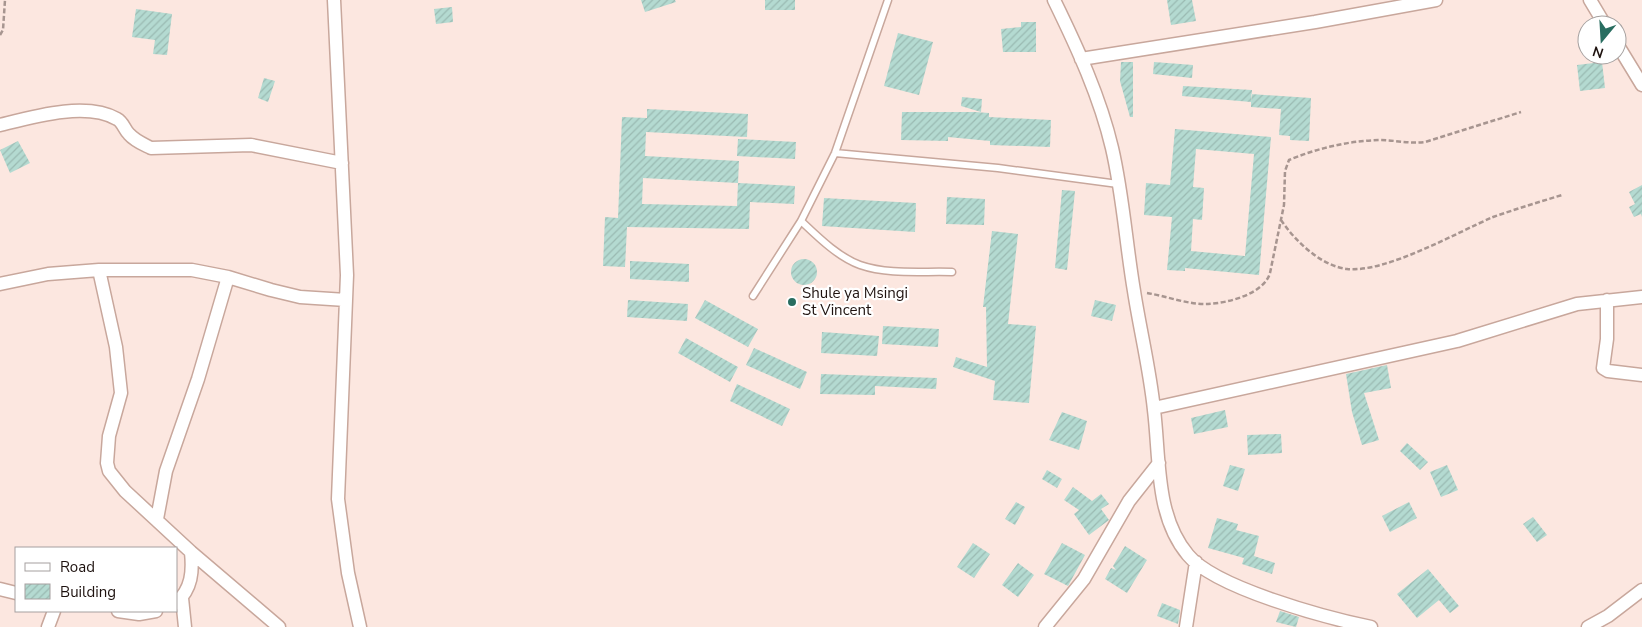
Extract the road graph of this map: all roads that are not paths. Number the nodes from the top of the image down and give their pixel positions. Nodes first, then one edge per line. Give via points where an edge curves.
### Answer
1 (334, 0) edge
2 (888, 0) edge
3 (1054, 0) edge
4 (1436, 0) edge
5 (1590, 0) edge
6 (1599, 15) edge
7 (1081, 59) junction
8 (1627, 60) edge
9 (1642, 84) edge
10 (0, 125) edge
11 (835, 153) junction
12 (342, 163) junction
13 (1118, 184) junction
14 (801, 221) junction
15 (99, 270) junction
16 (952, 272) dead end
17 (228, 276) junction
18 (0, 284) edge
19 (753, 296) dead end
20 (1642, 297) edge
21 (346, 300) junction
22 (1607, 300) junction
23 (1642, 375) edge
24 (1154, 408) junction
25 (1159, 463) junction
26 (157, 519) junction
27 (191, 552) junction
28 (1196, 562) junction
29 (0, 589) edge
30 (1642, 590) edge
31 (15, 593) edge
32 (179, 600) edge
33 (54, 612) edge
34 (125, 612) edge
35 (150, 612) edge
36 (1328, 622) edge
37 (1052, 624) edge
38 (48, 627) edge
39 (185, 627) edge
40 (279, 627) edge
41 (360, 627) edge
42 (1186, 627) edge
43 (1371, 627) edge
44 (1588, 627) edge

1 - 12 street
2 - 11 lane
3 - 7 street
4 - 7 street
5 - 6 street
7 - 13 street via 1112,148
8 - 9 street
10 - 12 street via 29,117 71,111 90,112 120,120 128,133 151,148 251,145
11 - 13 lane via 998,168
11 - 14 lane
12 - 21 street via 348,274
13 - 24 street
14 - 16 lane via 831,248 858,265 897,271
14 - 19 lane
15 - 17 street via 192,270
15 - 18 street via 48,274
15 - 26 street via 116,347 121,393 109,436 107,463 125,491
17 - 21 street via 300,297
17 - 26 street via 198,379 166,471
20 - 22 street
21 - 41 street via 338,499 348,573
22 - 23 street via 1603,368
22 - 24 street via 1558,309 1456,342
24 - 25 street
25 - 28 street via 1172,533
25 - 37 street via 1129,501 1084,579
26 - 27 street
27 - 32 street via 190,583
27 - 40 street
28 - 36 street via 1216,576
28 - 42 street
29 - 31 street
30 - 44 street
32 - 39 street
33 - 38 street
34 - 35 street
36 - 43 street

